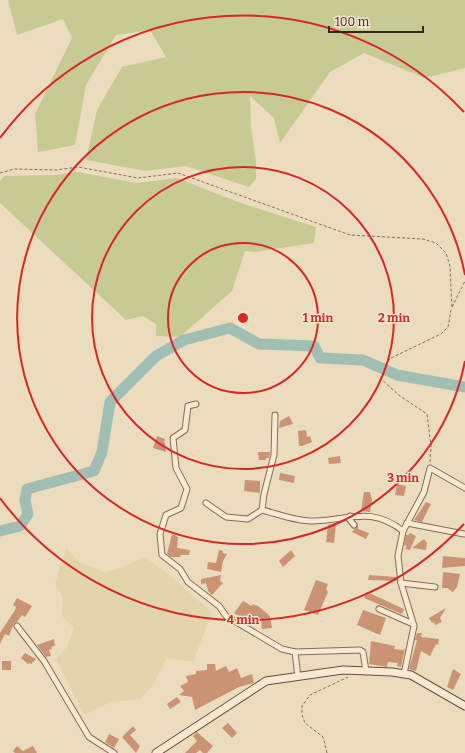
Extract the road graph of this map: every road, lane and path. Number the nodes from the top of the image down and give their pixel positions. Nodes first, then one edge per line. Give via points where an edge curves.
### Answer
1 (0, 173) edge
2 (465, 281) edge
3 (452, 309) junction
4 (196, 404) dead end
5 (275, 415) dead end
6 (430, 468) junction
7 (465, 488) edge
8 (206, 503) dead end
9 (262, 510) junction
10 (350, 516) junction
11 (407, 523) junction
12 (354, 525) dead end
13 (403, 531) junction
14 (464, 534) edge
15 (401, 583) junction
16 (435, 587) dead end
17 (379, 609) dead end
18 (413, 624) junction
19 (17, 626) dead end
20 (295, 652) junction
21 (366, 671) junction
22 (404, 674) junction
23 (298, 677) junction
24 (348, 677) dead end
25 (465, 706) edge
26 (114, 753) edge
27 (156, 753) edge
28 (327, 753) edge

1 - 3 path via 14,169 56,170 78,167 138,178 178,173 350,235 423,239 436,243 446,253 450,266
2 - 3 path
3 - 6 path via 448,326 441,334 391,358 381,379 400,396 427,414 431,446
4 - 20 street via 188,406 185,430 173,438 176,468 187,489 181,508 166,515 160,534 162,555 180,569 188,582 219,606 226,616 282,649
5 - 9 street via 274,456
6 - 7 street
6 - 11 street via 424,492
8 - 9 street via 226,517 248,519
9 - 10 street via 310,521
10 - 12 street
10 - 13 street via 383,518
11 - 13 street
11 - 14 street
13 - 15 street via 398,556
15 - 16 street
15 - 18 street
17 - 18 street
18 - 22 street
19 - 26 street via 44,661 89,737
20 - 21 street via 360,650 363,652
20 - 23 street
21 - 22 street
21 - 23 street via 344,670
22 - 25 street via 411,675
23 - 27 street via 266,681
24 - 28 path via 310,695 302,706 305,723 323,737

